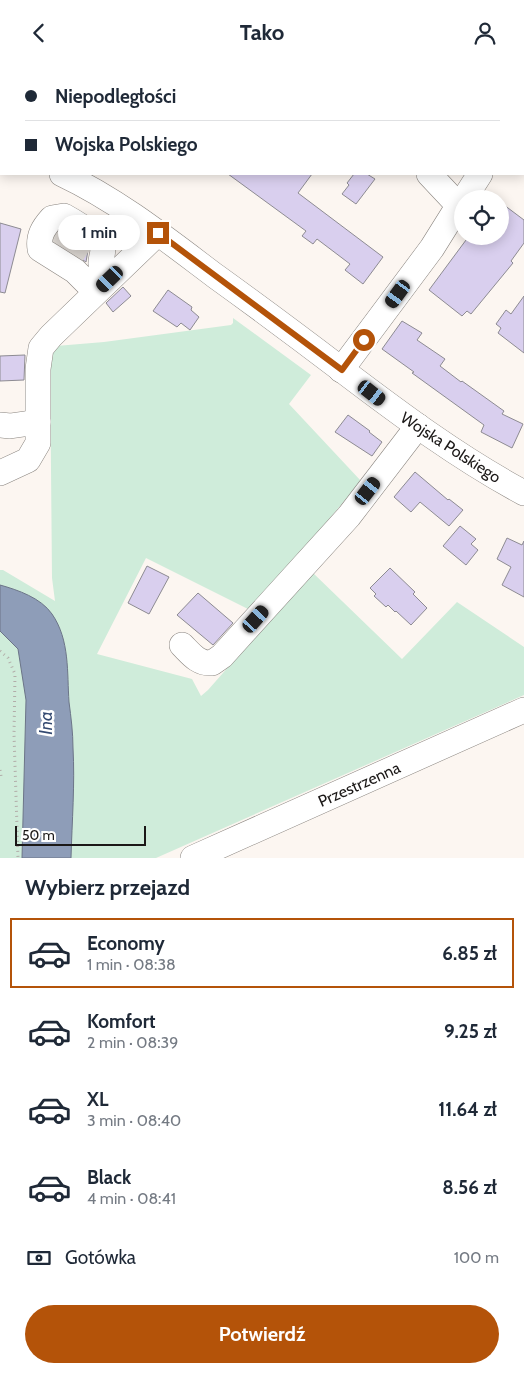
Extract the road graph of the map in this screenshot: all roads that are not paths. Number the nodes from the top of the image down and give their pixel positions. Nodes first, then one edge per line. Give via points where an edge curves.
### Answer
1 (430, 175) edge
2 (479, 175) edge
3 (77, 177) edge
4 (470, 190) edge
5 (454, 195) edge
6 (454, 214) edge
7 (158, 233) junction
8 (103, 285) junction
9 (342, 370) junction
10 (38, 422) junction
11 (0, 425) edge
12 (418, 427) junction
13 (0, 473) edge
14 (524, 493) edge
15 (182, 645) dead end
16 (524, 710) edge
17 (194, 858) edge

1 - 5 street
2 - 4 street
3 - 7 street, Wojska Polskiego
6 - 9 street
7 - 8 street
7 - 9 street, Wojska Polskiego
8 - 8 street via 102,244 73,246
8 - 10 street via 41,348
9 - 12 street, Wojska Polskiego
10 - 11 street
10 - 13 street via 38,443 28,460
12 - 14 street, Wojska Polskiego via 471,463
12 - 15 street via 349,515 222,656 212,663 201,662
16 - 17 street, Przestrzenna

